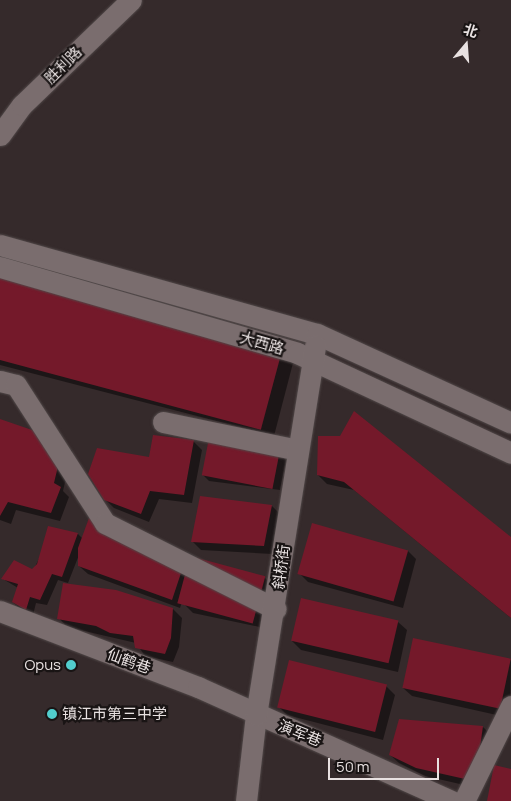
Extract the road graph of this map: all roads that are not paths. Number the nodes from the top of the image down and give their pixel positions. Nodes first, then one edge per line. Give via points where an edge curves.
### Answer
1 (131, 0) edge
2 (0, 135) edge
3 (0, 245) edge
4 (0, 267) edge
5 (317, 334) junction
6 (313, 360) junction
7 (0, 381) edge
8 (163, 422) dead end
9 (511, 423) edge
10 (298, 450) junction
11 (511, 453) edge
12 (276, 609) junction
13 (0, 611) edge
14 (511, 706) edge
15 (256, 715) junction
16 (246, 801) edge
17 (452, 801) edge
18 (464, 801) edge

1 - 2 street, 胜利路 via 22,106
3 - 5 street, 大西路
4 - 6 street, 大西路
5 - 6 street, 斜桥街
5 - 9 street, 大西路
6 - 10 street, 斜桥街
6 - 11 street, 大西路
7 - 12 street via 16,385 105,523
8 - 10 street
10 - 12 street, 斜桥街
12 - 15 street, 斜桥街
13 - 15 street, 仙鹤巷 via 198,686
14 - 18 street
15 - 16 street, 斜桥街
15 - 17 street, 演军巷

